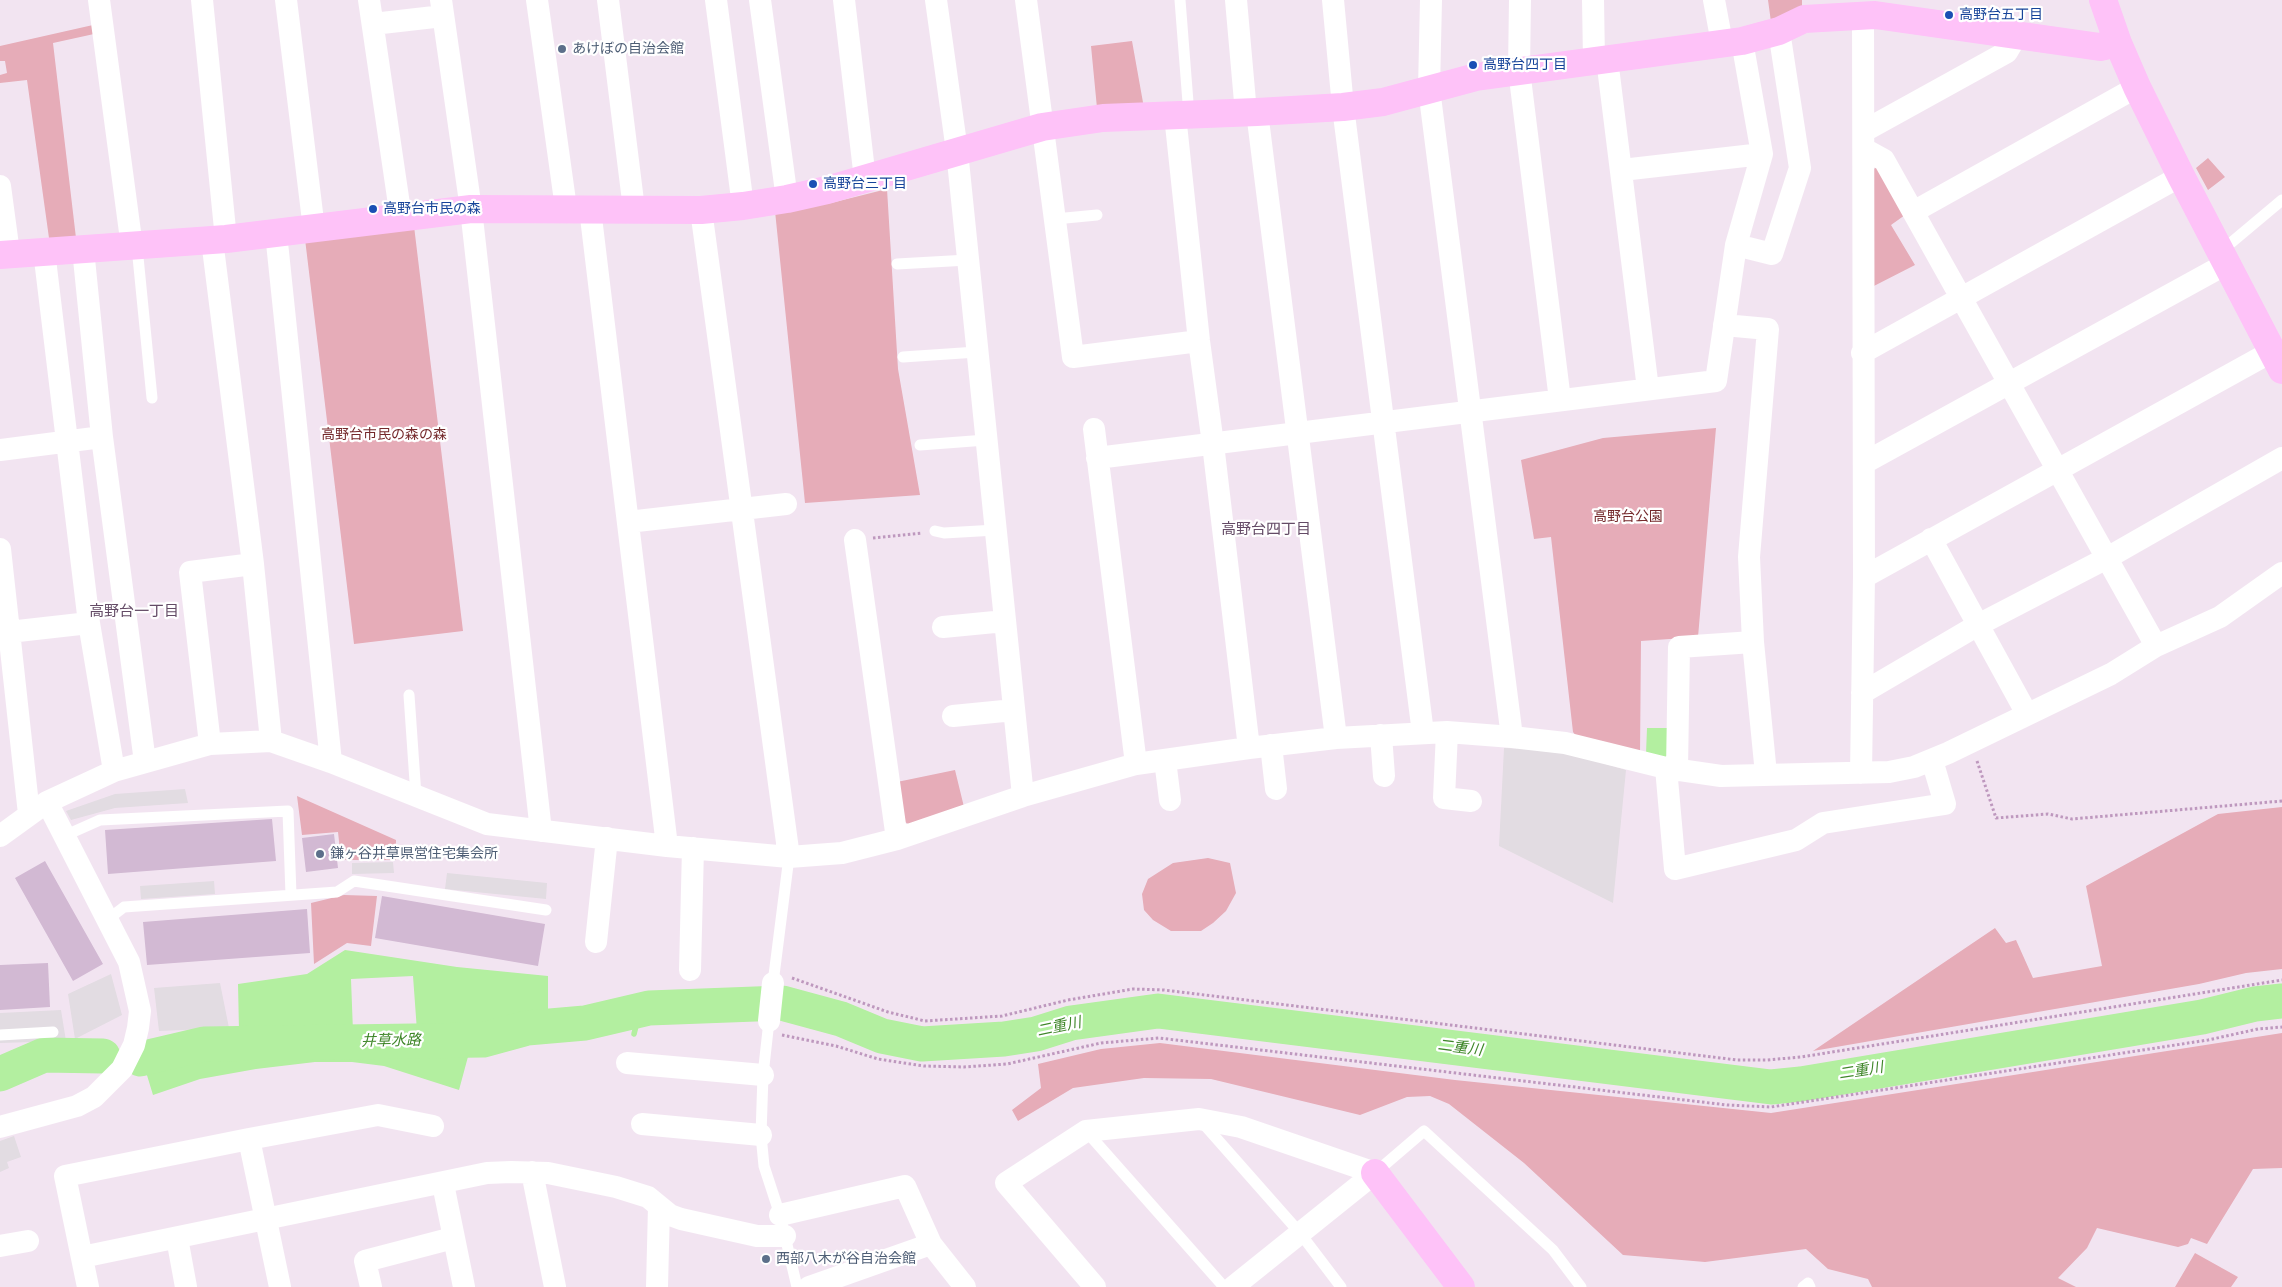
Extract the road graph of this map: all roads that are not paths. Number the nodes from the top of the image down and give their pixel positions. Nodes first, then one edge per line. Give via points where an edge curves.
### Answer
1 (99, 0) edge
2 (202, 0) edge
3 (286, 0) edge
4 (369, 0) edge
5 (537, 0) edge
6 (608, 0) edge
7 (716, 0) edge
8 (760, 0) edge
9 (844, 0) edge
10 (936, 0) edge
11 (1026, 0) edge
12 (1180, 0) edge
13 (1236, 0) edge
14 (1333, 0) edge
15 (1431, 0) edge
16 (1520, 0) edge
17 (1593, 0) edge
18 (1714, 0) edge
19 (2103, 0) edge
20 (442, 8) edge
21 (1871, 10) edge
22 (373, 24) junction
23 (1779, 31) junction
24 (2016, 35) junction
25 (1732, 42) junction
26 (2118, 43) junction
27 (1600, 59) junction
28 (1519, 70) junction
29 (2137, 87) junction
30 (1429, 89) junction
31 (1342, 107) junction
32 (1252, 112) junction
33 (1182, 115) junction
34 (1042, 127) junction
35 (1864, 140) junction
36 (957, 151) junction
37 (1762, 154) junction
38 (1622, 170) junction
39 (2181, 176) junction
40 (865, 179) junction
41 (0, 186) edge
42 (787, 199) junction
43 (2282, 200) edge
44 (743, 206) junction
45 (578, 208) junction
46 (634, 209) junction
47 (471, 210) junction
48 (701, 210) junction
49 (1914, 212) junction
50 (1097, 215) dead end
51 (401, 218) junction
52 (1054, 219) junction
53 (314, 228) junction
54 (276, 233) junction
55 (219, 240) junction
56 (1736, 245) junction
57 (135, 247) junction
58 (83, 249) junction
59 (44, 251) junction
60 (4, 254) edge
61 (2223, 257) junction
62 (968, 260) junction
63 (897, 264) dead end
64 (1961, 297) junction
65 (1724, 325) junction
66 (1199, 341) junction
67 (977, 352) junction
68 (1862, 353) junction
69 (903, 357) dead end
70 (2277, 361) edge
71 (2009, 383) junction
72 (1648, 390) junction
73 (152, 398) dead end
74 (1560, 400) junction
75 (1471, 411) junction
76 (1384, 422) junction
77 (1094, 430) dead end
78 (1298, 433) junction
79 (102, 437) junction
80 (986, 440) junction
81 (67, 443) junction
82 (1213, 444) junction
83 (920, 445) dead end
84 (0, 450) edge
85 (1097, 458) junction
86 (2282, 458) edge
87 (1864, 463) junction
88 (2057, 469) junction
89 (786, 504) dead end
90 (741, 508) junction
91 (628, 522) junction
92 (996, 530) junction
93 (935, 532) road end
94 (1931, 539) junction
95 (855, 540) road end
96 (0, 549) edge
97 (2107, 558) junction
98 (253, 564) junction
99 (2282, 573) edge
100 (1864, 577) junction
101 (1005, 621) junction
102 (89, 623) junction
103 (1978, 625) junction
104 (944, 627) dead end
105 (9, 632) junction
106 (1753, 642) junction
107 (2156, 646) junction
108 (1862, 693) junction
109 (409, 695) dead end
110 (1014, 710) junction
111 (2027, 714) junction
112 (952, 716) dead end
113 (1447, 732) junction
114 (1424, 733) junction
115 (1381, 735) junction
116 (1336, 738) junction
117 (1512, 738) junction
118 (271, 741) junction
119 (210, 744) junction
120 (1271, 745) junction
121 (1249, 748) junction
122 (1165, 760) junction
123 (1932, 760) junction
124 (145, 762) junction
125 (331, 762) junction
126 (1136, 764) junction
127 (1671, 768) junction
128 (114, 771) junction
129 (1861, 773) junction
130 (1766, 774) junction
131 (1384, 776) dead end
132 (1276, 789) dead end
133 (416, 796) junction
134 (1023, 796) junction
135 (1170, 800) dead end
136 (1471, 801) dead end
137 (38, 808) junction
138 (540, 830) junction
139 (0, 836) edge
140 (64, 836) junction
141 (607, 838) junction
142 (897, 838) junction
143 (666, 846) junction
144 (693, 848) junction
145 (789, 857) junction
146 (291, 895) junction
147 (546, 910) dead end
148 (107, 920) junction
149 (596, 942) dead end
150 (690, 970) dead end
151 (774, 977) joint
152 (768, 1026) joint
153 (53, 1032) dead end
154 (0, 1035) edge
155 (627, 1064) dead end
156 (763, 1075) junction
157 (1199, 1119) junction
158 (642, 1124) dead end
159 (433, 1126) dead end
160 (0, 1127) edge
161 (1086, 1131) junction
162 (761, 1135) junction
163 (249, 1139) junction
164 (532, 1172) junction
165 (1375, 1173) junction
166 (443, 1184) junction
167 (659, 1206) junction
168 (267, 1220) junction
169 (782, 1226) junction
170 (1300, 1233) junction
171 (177, 1238) junction
172 (453, 1238) junction
173 (28, 1240) dead end
174 (931, 1244) junction
175 (0, 1246) edge
176 (82, 1257) junction
177 (88, 1287) edge
178 (186, 1287) edge
179 (280, 1287) edge
180 (371, 1287) edge
181 (464, 1287) edge
182 (555, 1287) edge
183 (657, 1287) edge
184 (797, 1287) edge
185 (808, 1287) edge
186 (965, 1287) edge
187 (1095, 1287) edge
188 (1224, 1287) edge
189 (1234, 1287) edge
190 (1340, 1287) edge
191 (1460, 1287) edge
192 (1581, 1287) edge
193 (1803, 1287) edge
194 (1810, 1287) edge

1 - 57 street
2 - 55 street
3 - 53 street
4 - 22 street
5 - 45 street
6 - 46 street
7 - 44 street
8 - 42 street
9 - 40 street
10 - 36 street
11 - 34 street
12 - 33 lane
13 - 32 street
14 - 31 street
15 - 30 street
16 - 28 street
17 - 27 street
18 - 25 street
19 - 26 street
20 - 22 street
20 - 47 street
21 - 23 street via 1804,19
21 - 24 street
21 - 35 street
22 - 51 street
23 - 25 street
23 - 56 street via 1800,168 1772,254
24 - 26 street via 2100,47
24 - 35 street via 2007,52
25 - 27 street
25 - 37 street
26 - 29 street
27 - 28 street
27 - 38 street
28 - 30 street via 1476,76
28 - 74 street
29 - 39 street
29 - 49 street
30 - 31 street via 1383,102
30 - 75 street
31 - 32 street
31 - 76 street
32 - 33 street
32 - 78 street
33 - 34 street via 1103,118
33 - 66 street
34 - 36 street
34 - 52 street
35 - 49 street via 1884,160
35 - 68 street
36 - 40 street
36 - 62 street
37 - 38 street
37 - 56 street
38 - 72 street
39 - 61 street
39 - 64 street
40 - 42 street
41 - 60 street
42 - 44 street
43 - 61 lane via 2232,242
44 - 48 street
45 - 46 street
45 - 47 street
45 - 91 street
46 - 48 street
47 - 51 street
47 - 138 street
48 - 90 street
49 - 64 street
50 - 52 lane
51 - 53 street
52 - 66 street via 1073,356
53 - 54 street
54 - 55 street
54 - 125 street
55 - 57 street
55 - 98 street
56 - 65 street
57 - 58 street
57 - 73 lane
58 - 59 street
58 - 79 street
59 - 60 street
59 - 81 street
61 - 70 street
61 - 71 street
62 - 63 lane
62 - 67 street
64 - 68 street
64 - 71 street
65 - 72 street via 1716,381
65 - 106 street via 1768,329 1749,557
66 - 82 street
67 - 69 lane
67 - 80 street
68 - 87 street
70 - 88 street
71 - 87 street
71 - 88 street
72 - 74 street
74 - 75 street
75 - 76 street
75 - 117 street
76 - 78 street
76 - 114 street
77 - 85 street
78 - 82 street
78 - 116 street
79 - 81 street
79 - 124 street
80 - 83 lane
80 - 92 street
81 - 84 street
81 - 102 street
82 - 85 street
82 - 121 street
85 - 126 street
86 - 97 street
87 - 100 street
88 - 94 street
88 - 97 street
89 - 90 street
90 - 91 street
90 - 145 street
91 - 143 street
92 - 93 lane
92 - 101 street
94 - 100 street
94 - 103 street
95 - 142 street
96 - 105 street
97 - 103 street
97 - 107 street
98 - 118 street
98 - 119 street via 190,572
99 - 107 street via 2220,617
100 - 108 street
101 - 104 street
101 - 110 street
102 - 105 street
102 - 128 street
103 - 108 street
103 - 111 street
105 - 137 street
106 - 127 street via 1679,647
106 - 130 street
107 - 111 street via 2111,674
108 - 129 street
109 - 133 lane
110 - 112 street
110 - 134 street
111 - 123 street
113 - 114 street
113 - 117 street
113 - 136 street via 1444,798
114 - 115 street
115 - 116 street
115 - 131 street
116 - 120 street
117 - 127 street via 1565,743
118 - 119 street
118 - 125 street
119 - 124 street
120 - 121 street
120 - 132 street
121 - 122 street
122 - 126 street
122 - 135 street
123 - 127 street via 1945,804 1823,823 1796,840 1675,869
123 - 129 street via 1889,772
124 - 128 street
125 - 133 street
126 - 134 street
127 - 130 street via 1721,776
128 - 137 street
129 - 130 street
133 - 138 street via 487,824
134 - 142 street
137 - 139 street
137 - 140 street
138 - 141 street
140 - 146 lane via 100,820 288,811
140 - 148 street
141 - 143 street
141 - 149 street
142 - 145 street via 842,853
143 - 144 street
144 - 145 street
144 - 150 street
145 - 151 lane
146 - 147 lane via 337,892 354,881
146 - 148 lane via 124,908
148 - 160 street via 128,962 140,1011 134,1045 122,1069 94,1097 76,1106
151 - 152 street
152 - 156 lane
153 - 154 lane
155 - 156 street
156 - 162 lane
157 - 161 street
157 - 165 street via 1242,1127
157 - 170 lane
158 - 162 street
159 - 163 street via 378,1115
161 - 187 street via 1006,1183
161 - 188 lane
162 - 169 lane via 764,1166
163 - 168 street
163 - 176 street via 66,1176
164 - 166 street via 487,1173
164 - 167 street via 616,1187 648,1197
164 - 182 street
165 - 170 street
165 - 191 street
165 - 192 lane via 1424,1130 1553,1250
166 - 168 street
166 - 172 street
167 - 169 street via 681,1219 757,1236
167 - 183 street
168 - 171 street
168 - 179 street
169 - 174 street via 905,1186
169 - 184 lane
170 - 189 street
170 - 190 lane
171 - 176 street
171 - 178 street
172 - 180 street via 365,1261
172 - 181 street
173 - 175 street
174 - 185 street
174 - 186 street
176 - 177 street
193 - 194 lane via 1808,1283

